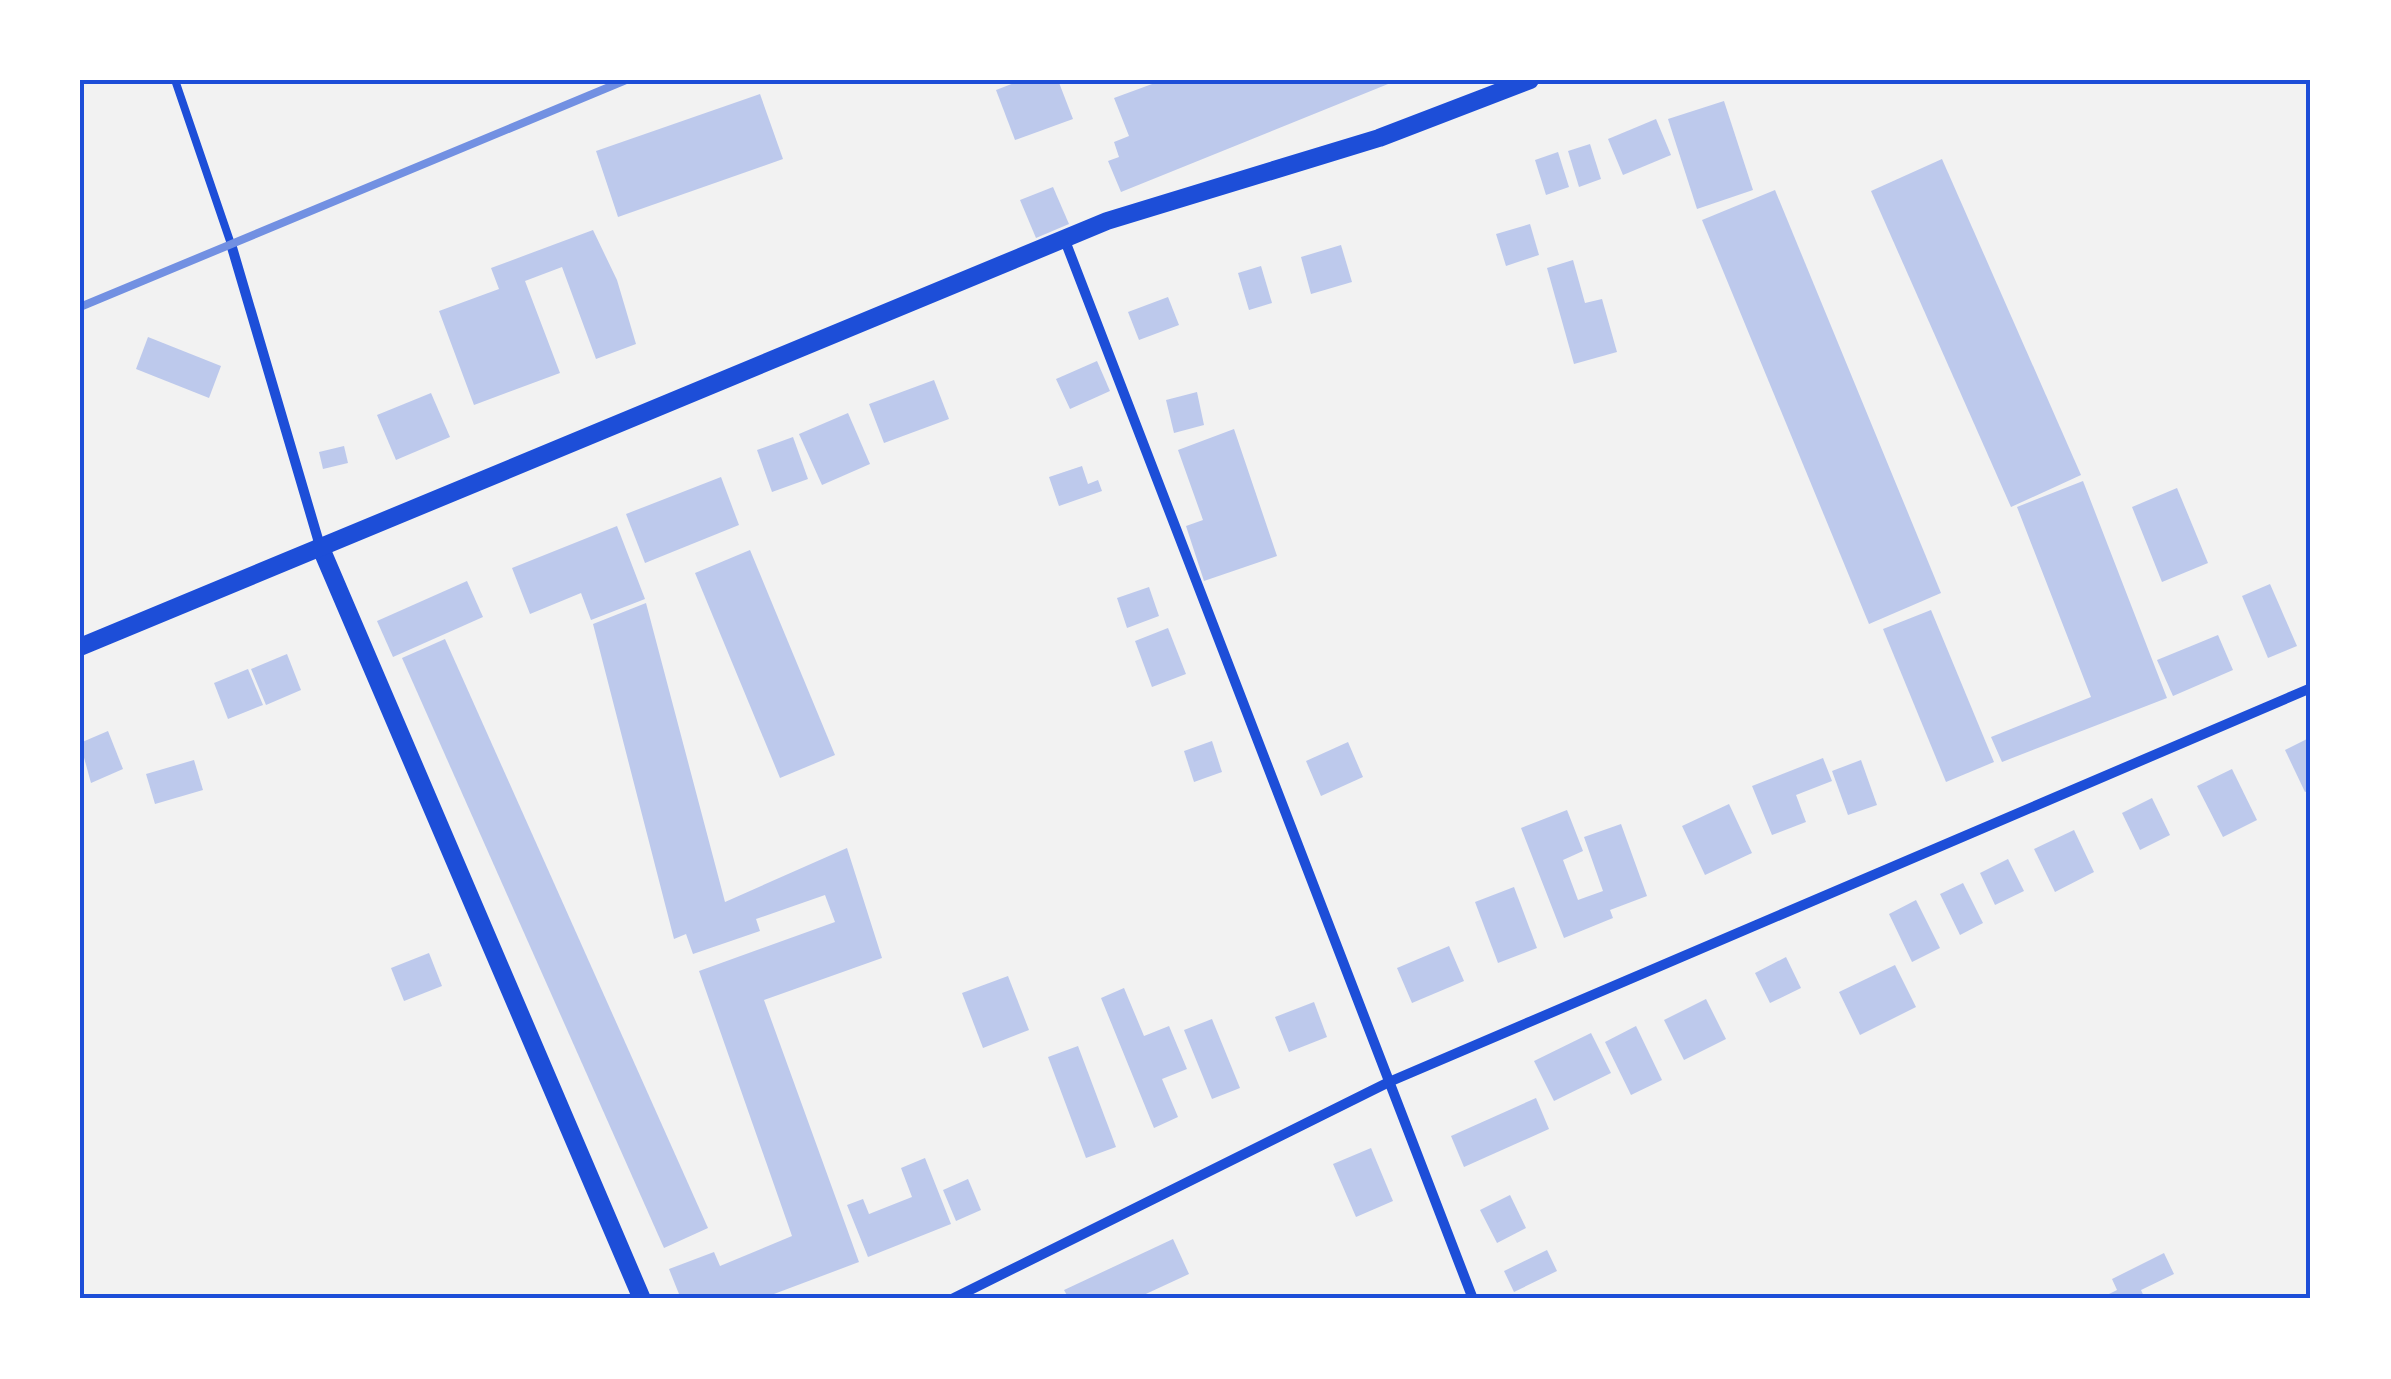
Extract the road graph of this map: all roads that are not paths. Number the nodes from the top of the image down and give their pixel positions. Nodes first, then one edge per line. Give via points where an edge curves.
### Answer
1 (175, 80) edge
2 (1530, 80) edge
3 (1064, 238) junction
4 (231, 244) joint
5 (320, 546) junction
6 (80, 647) edge
7 (2311, 688) edge
8 (1389, 1082) junction
9 (642, 1299) edge
10 (952, 1299) edge
11 (1472, 1299) edge

1 - 4 lane
2 - 3 street via 1379,138
3 - 5 street
3 - 8 street
4 - 5 street
5 - 6 street
5 - 9 street
7 - 8 street
8 - 10 street
8 - 11 street

